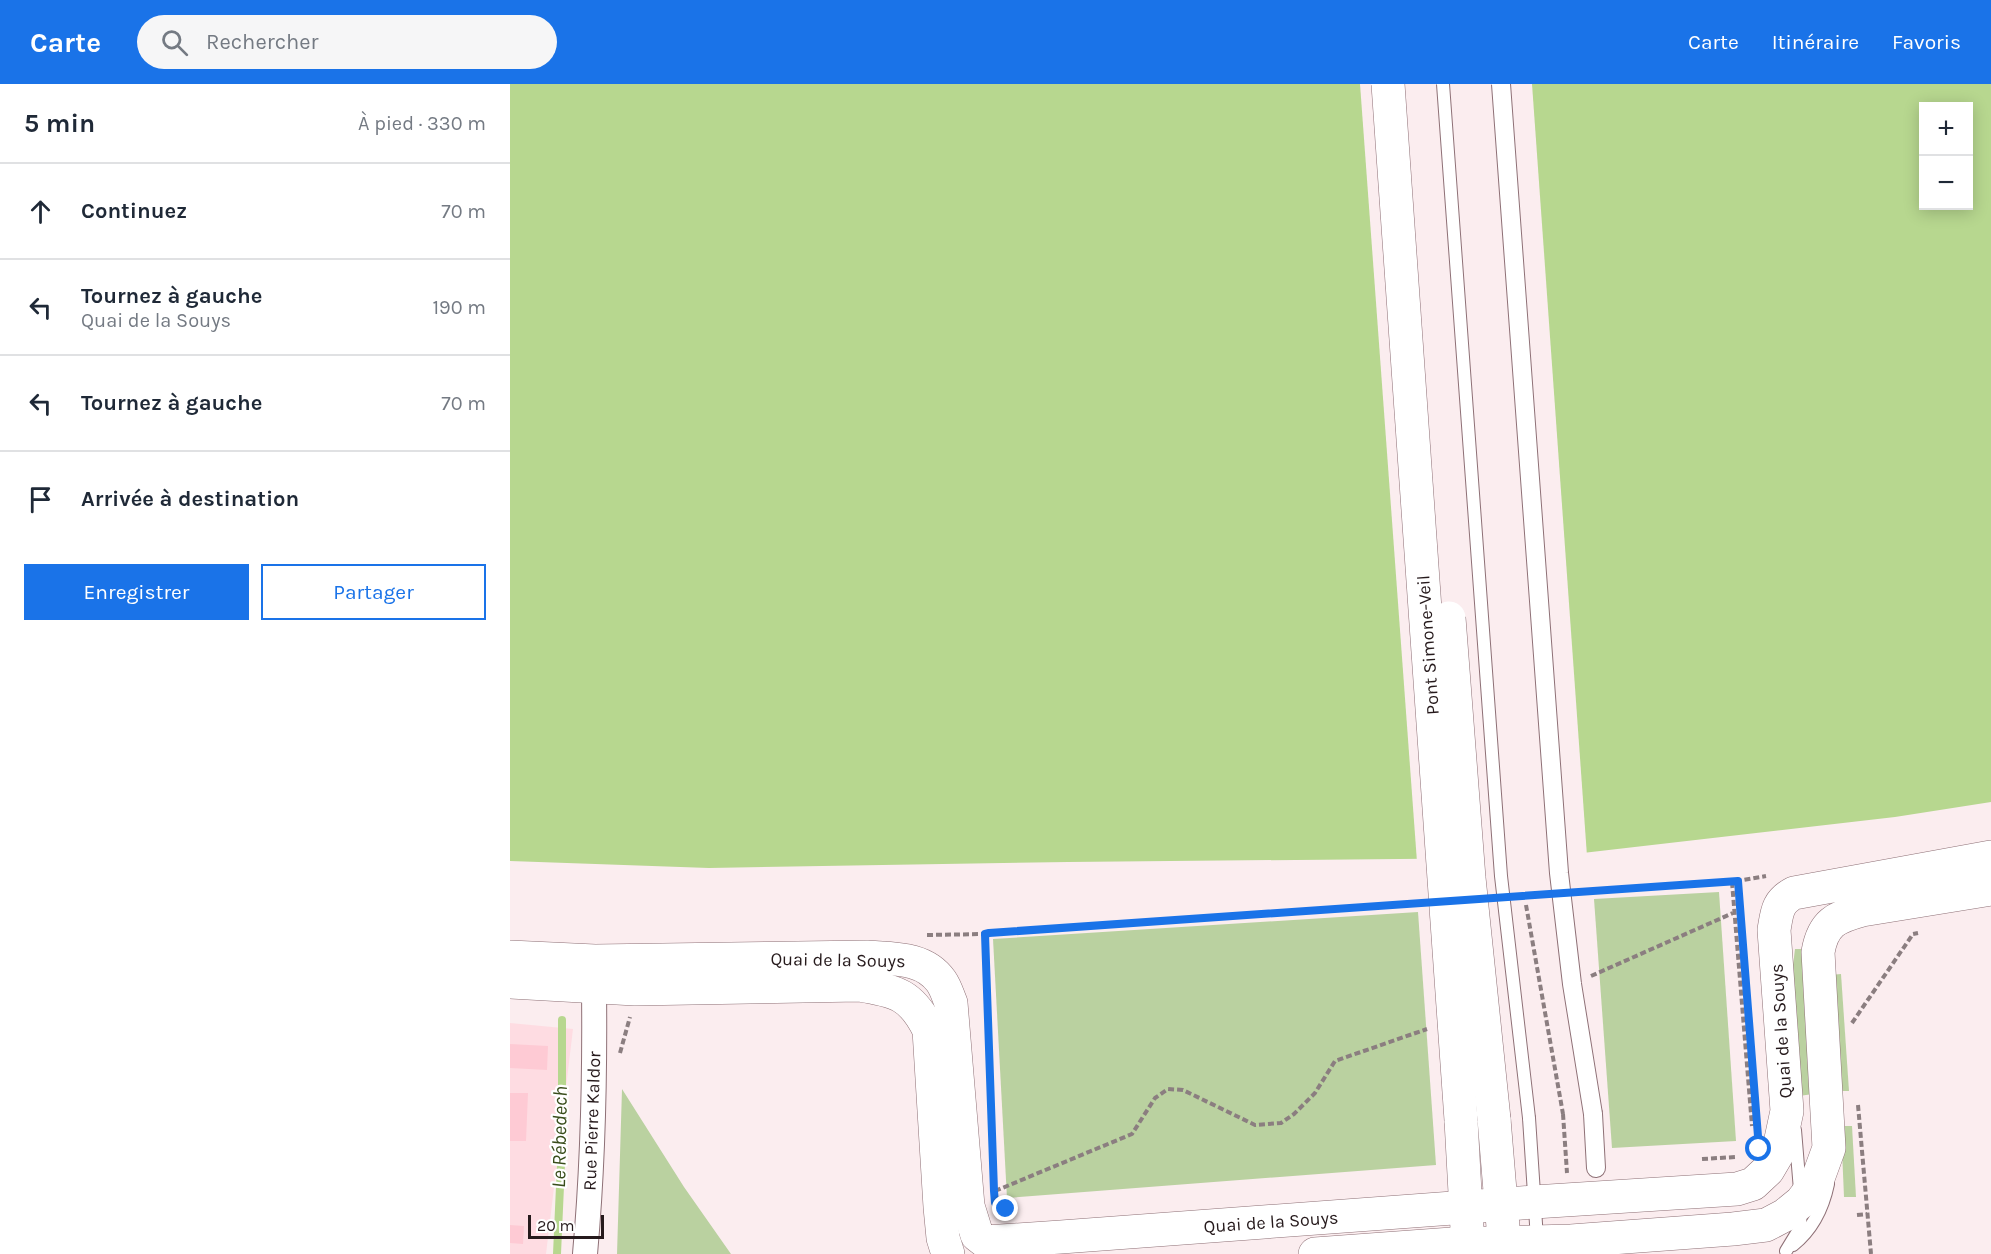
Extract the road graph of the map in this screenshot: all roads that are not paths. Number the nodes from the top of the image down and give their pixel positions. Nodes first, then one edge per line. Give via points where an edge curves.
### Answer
1 (1388, 84) edge
2 (1409, 84) edge
3 (1443, 84) edge
4 (1501, 84) edge
5 (1991, 857) edge
6 (1991, 889) edge
7 (510, 957) edge
8 (510, 982) edge
9 (594, 988) junction
10 (1787, 1111) junction
11 (1829, 1148) junction
12 (1596, 1168) dead end
13 (1534, 1202) junction
14 (1801, 1202) junction
15 (1501, 1205) junction
16 (1465, 1207) junction
17 (1504, 1242) junction
18 (1468, 1244) junction
19 (1538, 1247) edge
20 (983, 1248) edge
21 (1783, 1252) edge
22 (585, 1254) edge
23 (948, 1254) edge
24 (1315, 1254) edge

1 - 16 main road, Pont Simone-Veil, bridge
2 - 15 main road, Pont Simone-Veil, bridge via 1469,878
3 - 13 lane, bridge via 1501,876 1529,1118
4 - 12 street, bridge via 1559,873 1593,1114
5 - 10 main road, Quai de la Souys via 1784,898 1777,910 1774,930
6 - 11 main road, Quai de la Souys via 1852,912 1828,925 1818,952
7 - 20 main road, Quai de la Souys via 595,961 867,957 907,960 927,967 941,981 951,1003 968,1206
8 - 9 main road, Quai de la Souys
9 - 22 street, Rue Pierre Kaldor via 595,1070
9 - 23 main road, Quai de la Souys via 859,985 903,996 919,1010 929,1030 940,1207
10 - 13 main road, Quai de la Souys via 1778,1153 1753,1184 1737,1189
10 - 14 lane via 1795,1130
11 - 14 main road, Quai de la Souys via 1817,1181
11 - 21 lane via 1830,1172 1823,1206 1805,1236
13 - 15 main road, Quai de la Souys
13 - 19 lane
14 - 19 main road, Quai de la Souys via 1766,1225
14 - 21 lane via 1800,1228
15 - 16 main road, Quai de la Souys
15 - 17 main road, Pont Simone-Veil
16 - 18 main road, Pont Simone-Veil
16 - 20 main road, Quai de la Souys
17 - 18 main road, Quai de la Souys
17 - 19 main road, Quai de la Souys
18 - 24 main road, Quai de la Souys

